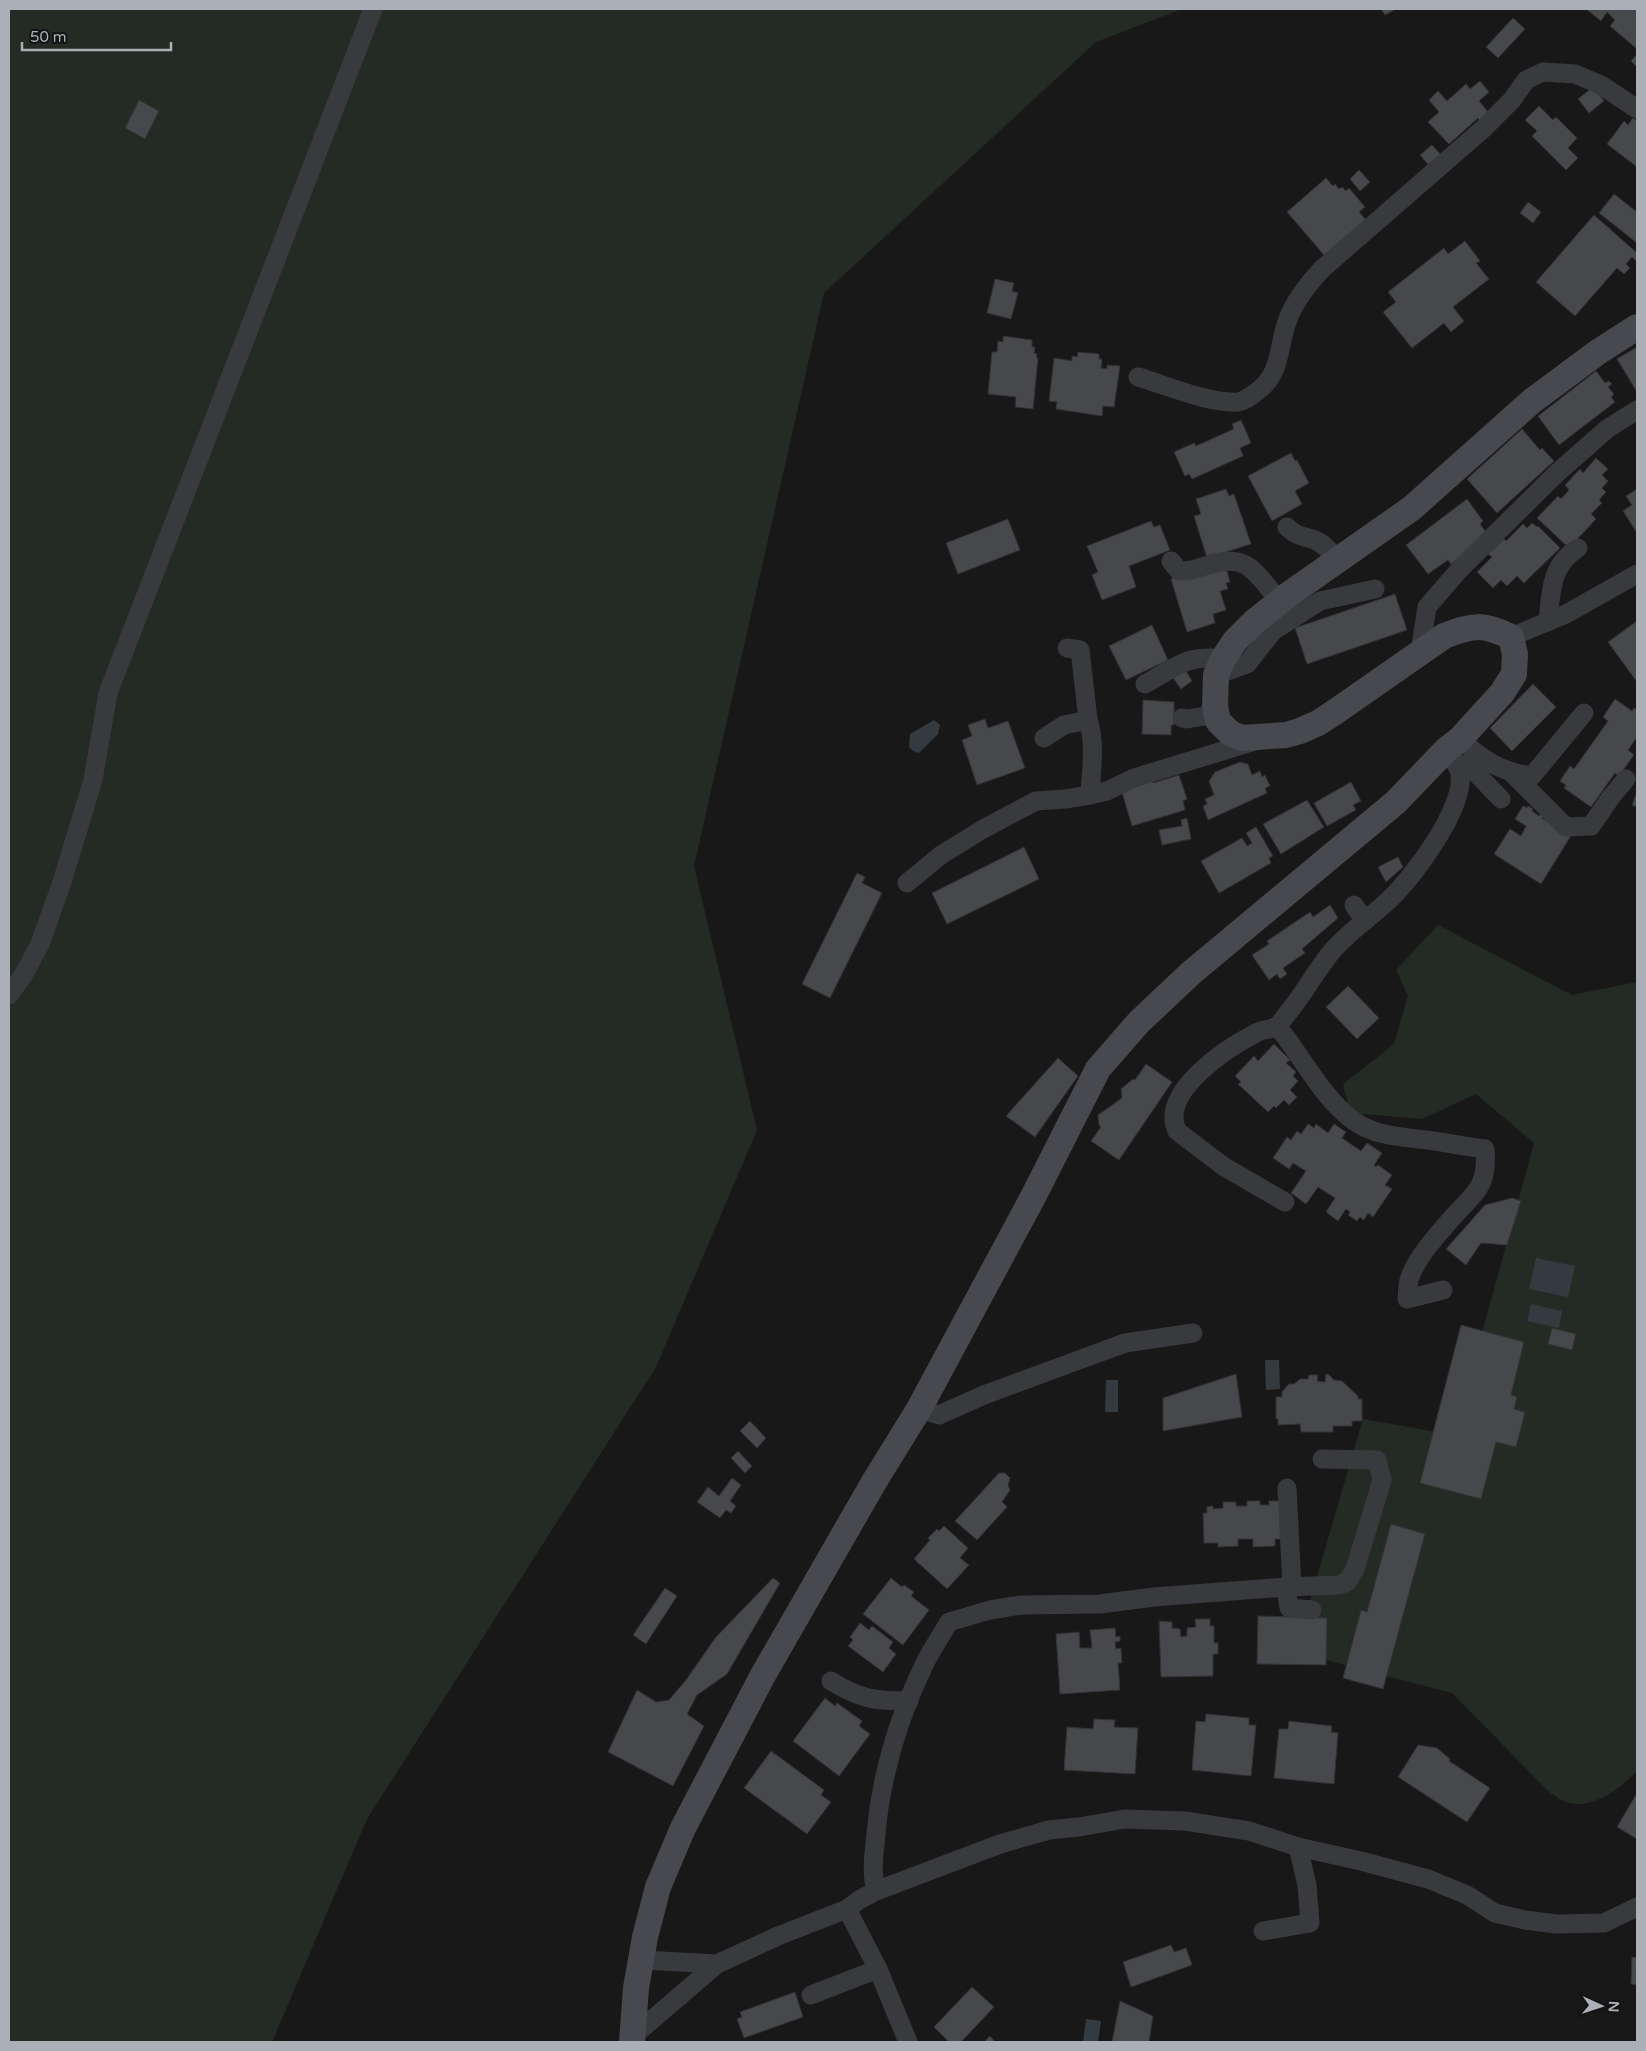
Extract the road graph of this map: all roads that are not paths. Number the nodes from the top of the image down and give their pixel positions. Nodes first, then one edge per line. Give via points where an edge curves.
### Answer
1 (373, 9) edge
2 (1637, 109) edge
3 (1637, 326) edge
4 (1138, 376) dead end
5 (1637, 410) edge
6 (1287, 527) dead end
7 (1578, 548) dead end
8 (1337, 560) junction
9 (1171, 561) dead end
10 (1637, 574) edge
11 (1375, 588) dead end
12 (1280, 601) junction
13 (1548, 622) junction
14 (1511, 637) junction
15 (1068, 648) dead end
16 (1420, 652) junction
17 (1220, 667) junction
18 (1145, 684) dead end
19 (1584, 713) dead end
20 (1217, 714) junction
21 (1182, 718) dead end
22 (1088, 720) junction
23 (1272, 736) junction
24 (1044, 738) dead end
25 (1454, 750) junction
26 (1512, 773) junction
27 (1626, 779) dead end
28 (1090, 795) junction
29 (1501, 799) dead end
30 (906, 883) dead end
31 (1354, 905) dead end
32 (1366, 921) junction
33 (9, 996) edge
34 (1277, 1026) junction
35 (1285, 1202) dead end
36 (1442, 1290) dead end
37 (1193, 1333) dead end
38 (919, 1409) junction
39 (1322, 1459) dead end
40 (1287, 1488) dead end
41 (1289, 1587) junction
42 (1312, 1610) dead end
43 (831, 1681) dead end
44 (909, 1701) junction
45 (1298, 1847) junction
46 (876, 1891) junction
47 (1637, 1907) edge
48 (848, 1909) junction
49 (1263, 1932) dead end
50 (642, 1960) junction
51 (717, 1964) junction
52 (878, 1969) junction
53 (811, 1995) dead end
54 (632, 2040) edge
55 (908, 2042) edge

1 - 33 street via 108,693 93,780 61,886 40,944
2 - 4 street via 1601,85 1575,74 1543,72 1526,80 1512,100 1483,129 1322,268 1288,319 1274,372 1260,389 1239,402 1187,394
3 - 8 street via 1532,401 1412,508
5 - 16 street via 1607,429 1557,473 1460,569 1427,607
6 - 8 street via 1297,536 1314,539
7 - 13 street via 1556,570
8 - 12 street
9 - 12 street via 1179,571 1188,572 1221,561 1237,560 1253,568
10 - 13 street
11 - 17 street via 1320,601 1273,632 1247,664
12 - 17 street via 1234,641
13 - 14 street
14 - 16 street via 1491,627 1463,629 1444,636
14 - 25 street via 1515,654 1514,674
15 - 22 street via 1080,650
16 - 23 street via 1318,723 1300,731
17 - 18 street via 1206,657 1178,664
17 - 20 street via 1215,706
19 - 26 street via 1532,776
20 - 21 street
20 - 23 street via 1218,721 1230,733 1242,738
22 - 24 street via 1064,725
22 - 28 street via 1092,754
23 - 28 street via 1134,778
25 - 26 street
25 - 29 street
25 - 32 street via 1460,773 1458,790 1438,837 1409,880
25 - 38 street via 1191,973 1139,1022 1098,1069
26 - 27 street via 1566,827 1591,826
28 - 30 street via 1036,801 1019,808 941,855
31 - 32 street
32 - 34 street via 1332,952
34 - 35 street via 1258,1032 1230,1048 1198,1075 1178,1101 1174,1118 1177,1131 1187,1140 1223,1166
34 - 36 street via 1312,1077 1355,1122 1382,1134 1485,1149 1483,1180 1476,1194 1417,1262 1409,1278 1407,1300
37 - 38 street via 1125,1344 984,1395 939,1415
38 - 50 street via 768,1667 683,1828 658,1887
39 - 41 street via 1376,1460 1382,1480 1355,1569 1347,1582
40 - 41 street
41 - 42 street via 1289,1608
41 - 44 street via 1100,1604 1021,1605 971,1615 949,1622 924,1664
43 - 44 street via 867,1699
44 - 46 street via 886,1765 879,1802 873,1877
45 - 46 street via 1222,1826 1125,1819 1041,1832 1000,1844
45 - 47 street via 1428,1879 1467,1895 1496,1912 1525,1920 1604,1924
45 - 49 street via 1307,1885 1310,1924
46 - 48 street
48 - 51 street
48 - 52 street
50 - 51 street
50 - 54 street
51 - 54 street
52 - 53 street
52 - 55 street

